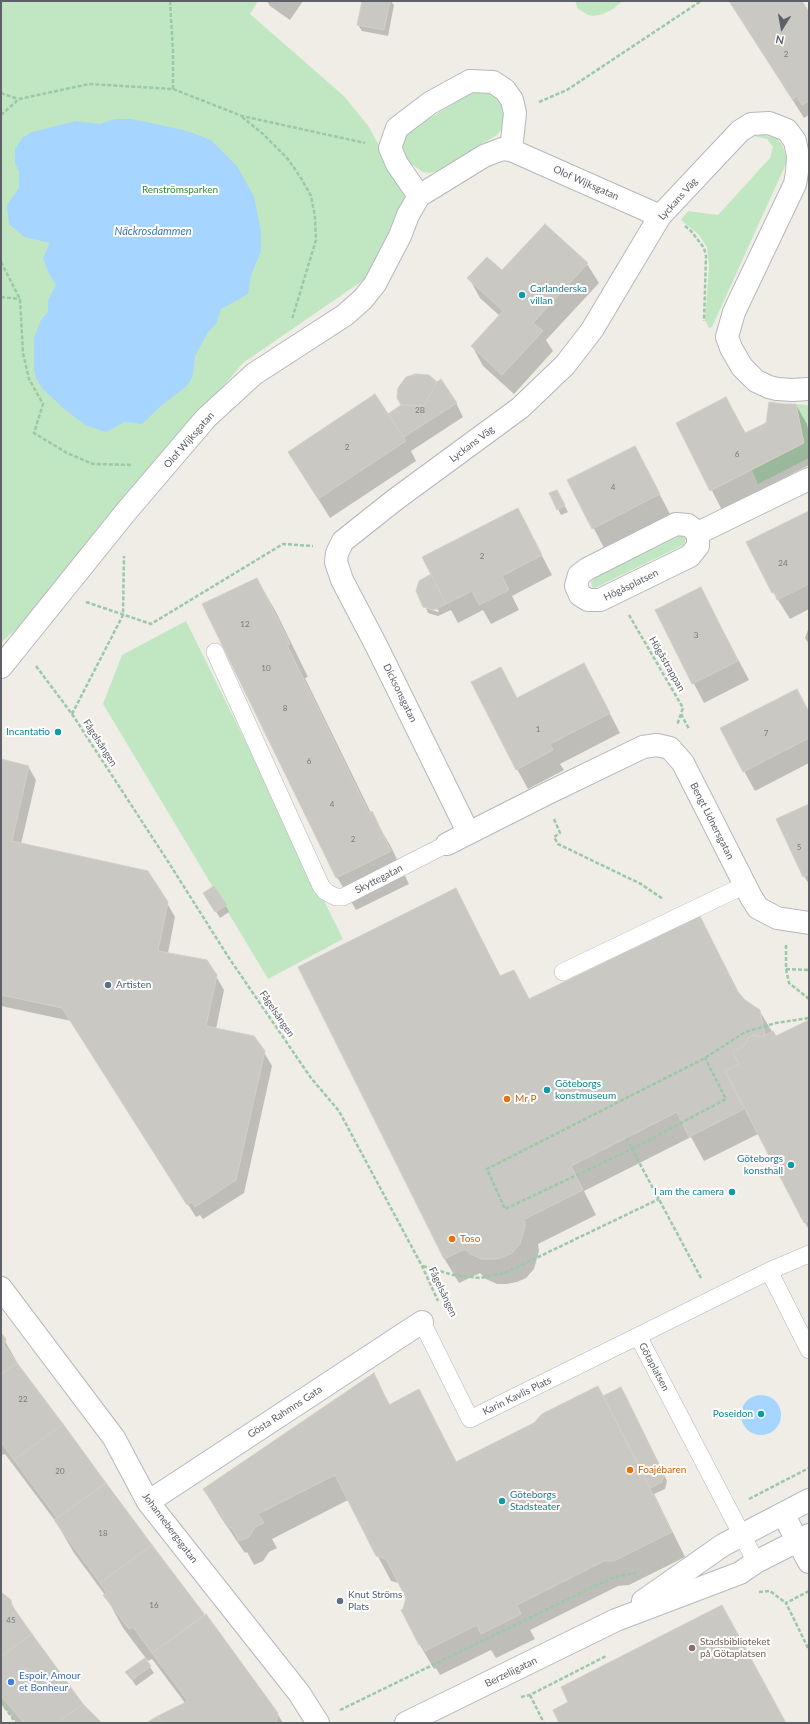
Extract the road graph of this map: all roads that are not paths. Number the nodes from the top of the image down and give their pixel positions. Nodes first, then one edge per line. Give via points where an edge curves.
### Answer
1 (511, 150) junction
2 (420, 196) junction
3 (660, 216) junction
4 (809, 389) edge
5 (809, 479) edge
6 (698, 533) junction
7 (337, 553) joint
8 (215, 652) dead end
9 (1, 667) edge
10 (670, 748) joint
11 (468, 832) junction
12 (447, 844) joint
13 (748, 891) junction
14 (809, 923) edge
15 (563, 972) dead end
16 (809, 1254) edge
17 (769, 1272) junction
18 (1, 1288) edge
19 (422, 1322) joint
20 (638, 1336) junction
21 (809, 1350) edge
22 (809, 1500) edge
23 (148, 1502) junction
24 (783, 1514) junction
25 (742, 1535) junction
26 (804, 1538) edge
27 (756, 1562) junction
28 (809, 1562) edge
29 (616, 1620) junction
30 (317, 1722) edge
31 (406, 1723) edge

1 - 2 street, Olof Wijksgatan via 502,149 484,156
1 - 2 street via 515,113 512,100 505,90 493,82 470,81 430,102 397,128 390,148 397,164
1 - 3 street, Olof Wijksgatan
2 - 9 street, Olof Wijksgatan via 408,215 375,284 363,299 345,315 254,374 206,418
3 - 4 street, Lyckans Väg via 745,128 751,124 769,122 787,130 795,141 798,156 795,184 734,312 727,337 742,367 756,381 777,389
3 - 7 street, Lyckans Väg via 592,330 565,365 520,408 396,499 343,542
5 - 6 street
6 - 6 street, Högåsplatsen via 688,525 676,524 587,569 579,575 576,586 580,595 588,600 600,600 690,556 698,546
7 - 11 street, Dicksonsgatan via 336,562 342,580
8 - 12 lane, Skyttegatan via 326,892 343,897
10 - 11 street, Skyttegatan via 657,745 643,747
10 - 13 street, Bengt Lidnersgatan via 683,763
11 - 12 street, Skyttegatan
13 - 14 street, Bengt Lidnersgatan via 758,908 769,915
13 - 15 lane via 681,916
16 - 17 lane, Götaplatsen
17 - 20 lane, Götaplatsen
17 - 21 lane
18 - 23 street, Johannebergsgatan via 114,1438
19 - 20 lane, Karin Kavlis Plats via 470,1418
19 - 23 street, Gösta Rahmns Gata
20 - 25 lane, Götaplatsen
22 - 24 street, Berzeliigatan
23 - 30 street, Johannebergsgatan via 299,1693
24 - 25 street, Berzeliigatan
24 - 26 street
25 - 27 lane, Götaplatsen
25 - 29 street, Berzeliigatan via 723,1545
26 - 27 street, Berzeliigatan
26 - 28 street
27 - 29 street, Berzeliigatan via 740,1573
29 - 31 street, Berzeliigatan

